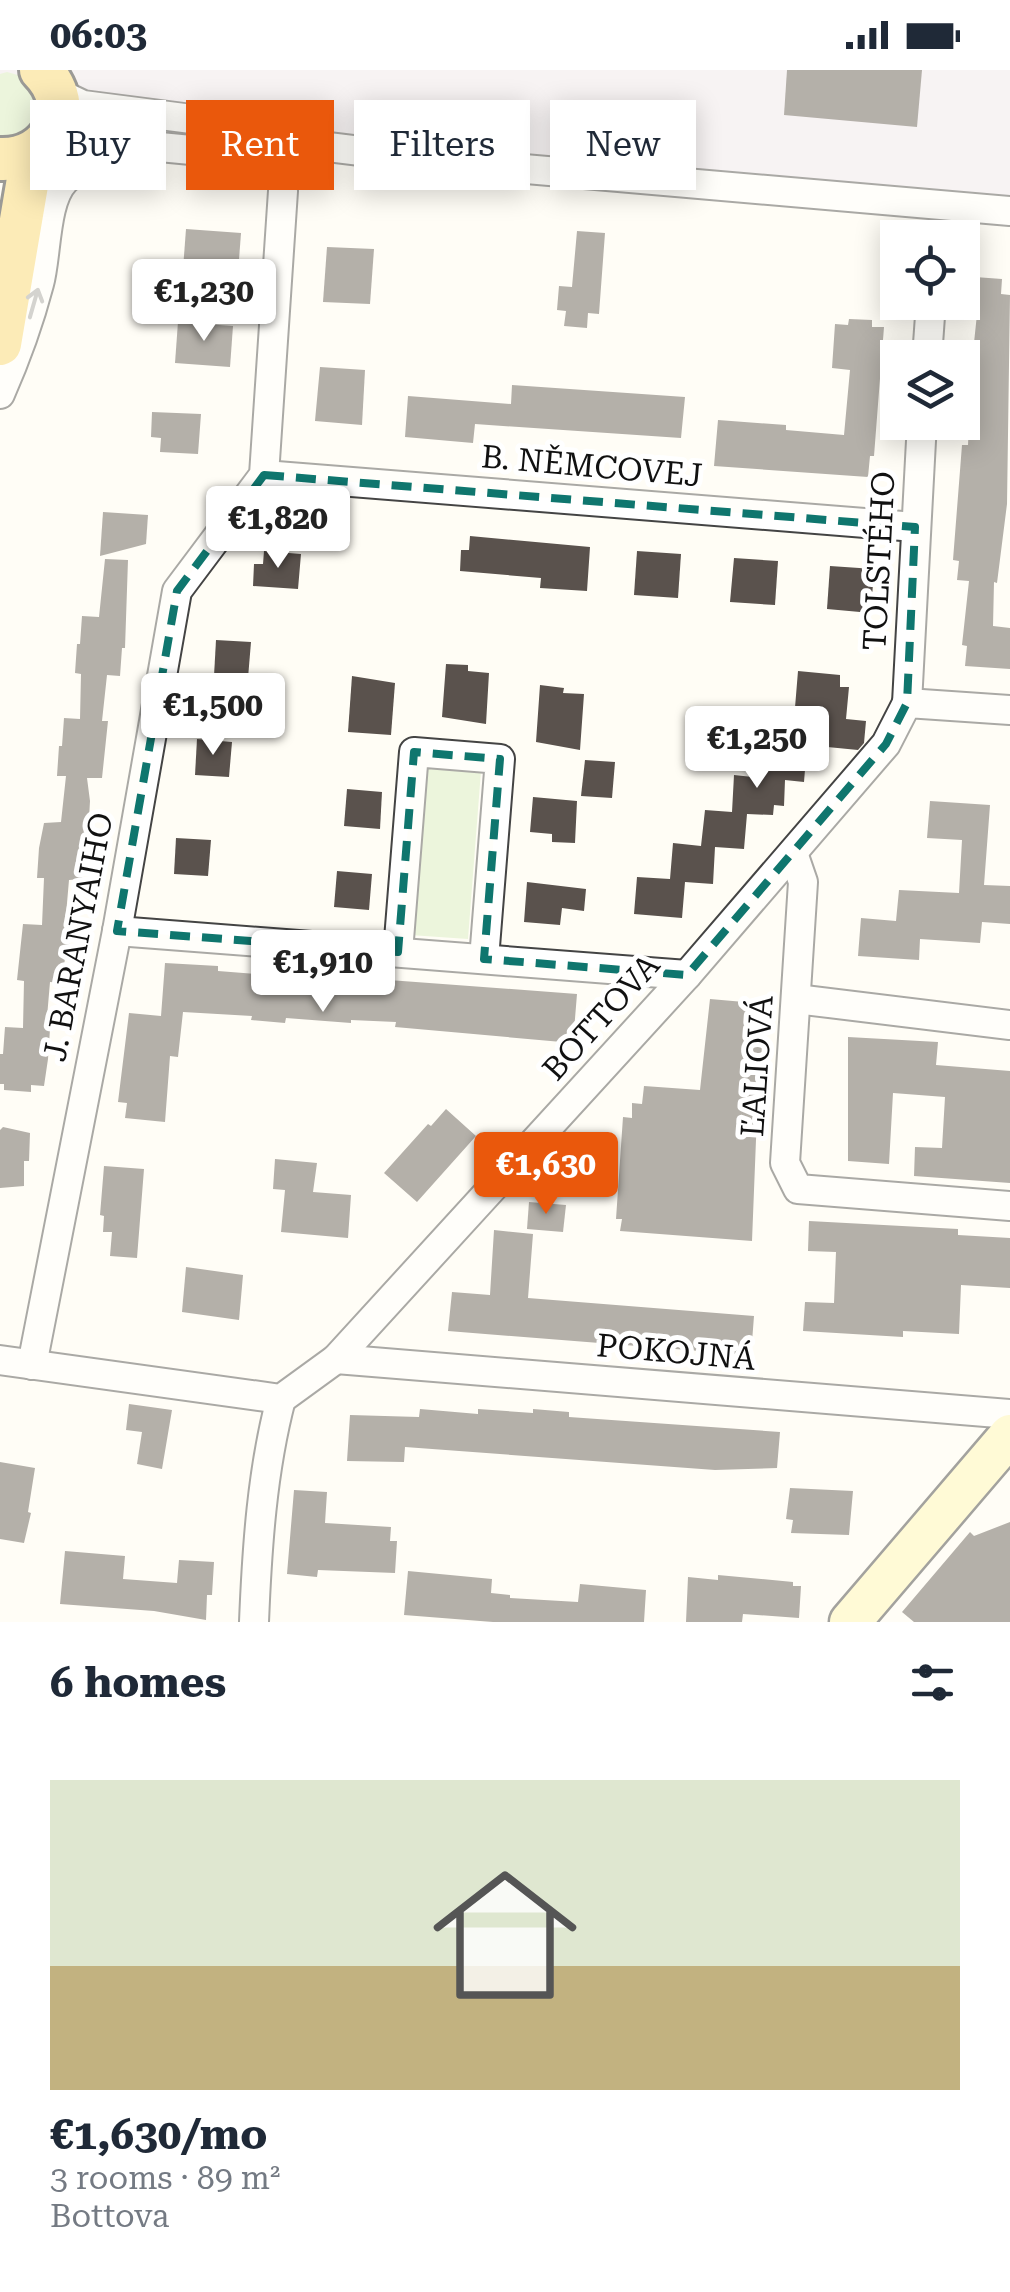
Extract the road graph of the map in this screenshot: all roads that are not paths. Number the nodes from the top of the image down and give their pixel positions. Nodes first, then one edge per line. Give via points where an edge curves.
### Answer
1 (47, 77) edge
2 (186, 118) edge
3 (334, 148) edge
4 (30, 152) edge
5 (0, 159) edge
6 (30, 175) edge
7 (57, 190) edge
8 (283, 191) dead end
9 (1010, 212) edge
10 (0, 344) edge
11 (0, 394) edge
12 (921, 440) edge
13 (264, 474) junction
14 (915, 526) junction
15 (907, 703) junction
16 (1010, 710) edge
17 (793, 853) junction
18 (116, 931) junction
19 (398, 952) junction
20 (484, 959) junction
21 (688, 975) junction
22 (796, 999) junction
23 (1010, 1025) edge
24 (1010, 1206) edge
25 (0, 1360) edge
26 (336, 1360) junction
27 (32, 1365) junction
28 (281, 1399) junction
29 (1010, 1414) edge
30 (1010, 1435) edge
31 (254, 1622) edge
32 (850, 1622) edge

1 - 2 street via 82,104
3 - 9 street
4 - 5 main road
6 - 10 main road
11 -> 7 street via 40,280
8 - 13 street
12 - 14 street, TOLSTÉHO
13 - 14 street, B. NĚMCOVEJ
13 - 18 street, J. BARANYAIHO via 177,591
14 - 15 street, TOLSTÉHO
15 - 16 street
15 - 17 street, BOTTOVA via 886,744
17 - 21 street, BOTTOVA
17 - 22 street, ĽALIOVÁ via 803,882
18 - 19 street
18 - 27 street, J. BARANYAIHO
19 - 20 street
19 - 20 street via 414,752 500,759
20 - 21 street
21 - 26 street, BOTTOVA
22 - 23 street
22 - 24 street, ĽALIOVÁ via 785,1163 798,1189
25 - 27 street
26 - 28 street, BOTTOVA
26 - 29 street, POKOJNÁ
27 - 28 street
28 - 31 street via 257,1550
30 - 32 main road

